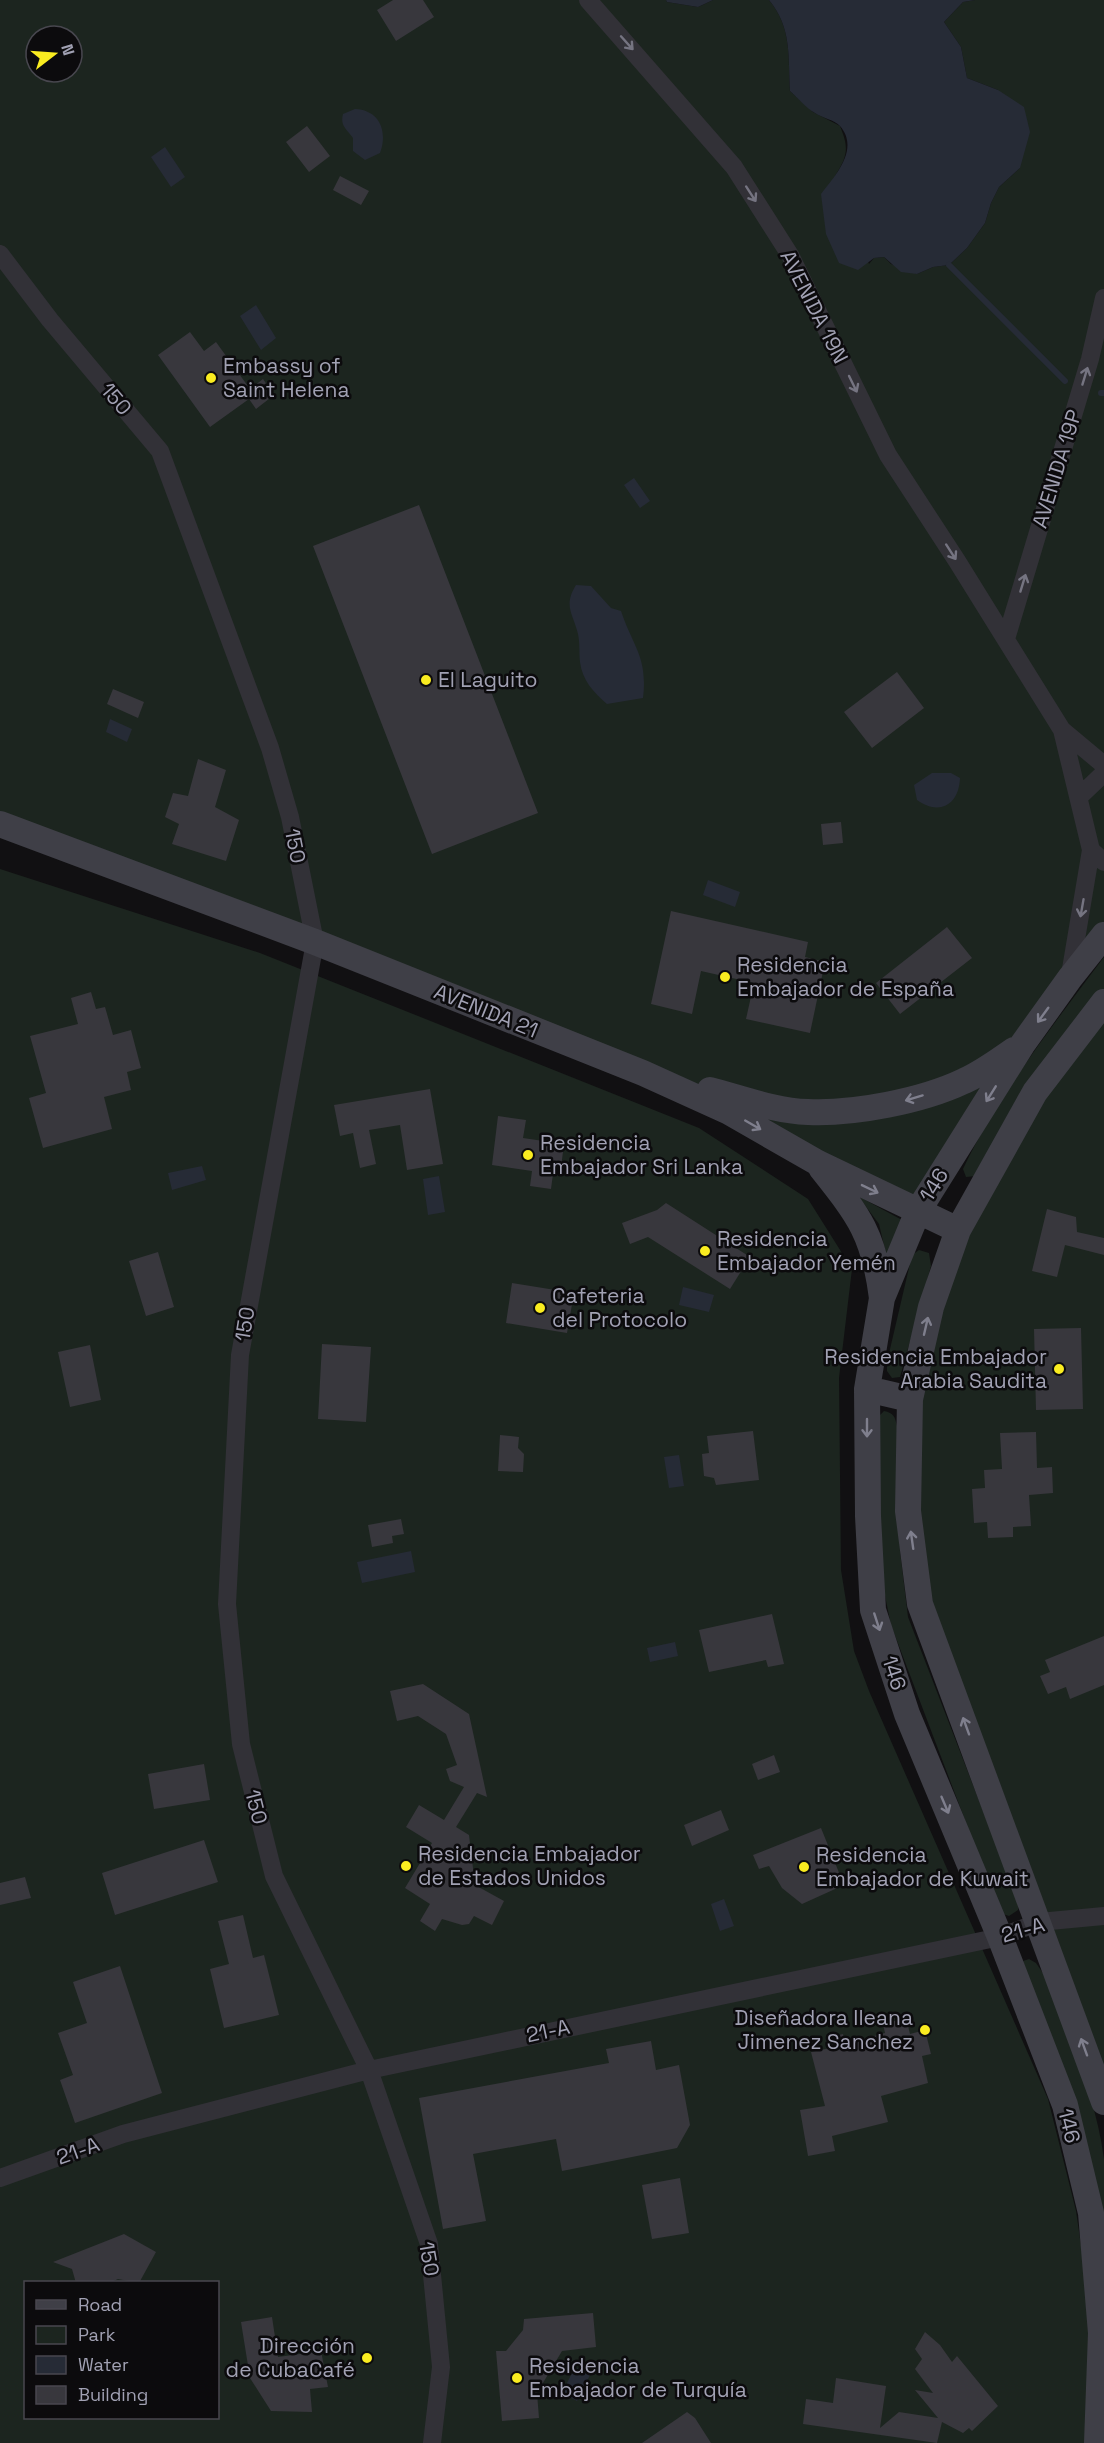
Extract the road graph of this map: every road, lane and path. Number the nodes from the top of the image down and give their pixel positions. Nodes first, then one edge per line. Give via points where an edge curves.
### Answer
1 (588, 0) edge
2 (0, 254) edge
3 (1104, 298) edge
4 (1006, 639) junction
5 (1062, 730) junction
6 (1104, 765) edge
7 (1104, 773) edge
8 (1080, 796) junction
9 (0, 824) edge
10 (1098, 856) edge
11 (1104, 935) edge
12 (315, 942) junction
13 (1070, 978) junction
14 (1104, 1002) edge
15 (1022, 1045) junction
16 (643, 1073) junction
17 (818, 1163) junction
18 (918, 1211) junction
19 (958, 1230) junction
20 (882, 1298) junction
21 (867, 1389) junction
22 (910, 1398) junction
23 (1104, 1916) edge
24 (1039, 1922) junction
25 (1000, 1937) junction
26 (369, 2070) junction
27 (1104, 2102) edge
28 (0, 2178) edge
29 (1103, 2333) edge
30 (432, 2443) edge
31 (1097, 2443) edge

1 -> 4 street, AVENIDA 19N via 734,167 790,255 888,455
2 - 12 street, 150 via 160,451 273,758 290,817
4 -> 3 street, AVENIDA 19P via 1090,359
4 - 5 street, AVENIDA 19N
5 - 6 street
5 - 8 street
7 - 8 street
8 - 10 street
9 - 12 main road, AVENIDA 21
10 -> 13 street
11 - 13 main road, 146
12 - 16 main road, AVENIDA 21
12 - 26 street, 150 via 240,1355 227,1604 241,1744 274,1876
13 -> 15 main road, 146
14 - 19 main road, 146 via 1035,1092
15 -> 16 main road via 962,1082 904,1101 838,1111 807,1112 779,1107
15 -> 18 main road, 146
16 -> 17 main road, AVENIDA 21 via 729,1112
17 -> 18 main road, AVENIDA 21
17 - 20 main road via 865,1229 879,1269
18 - 19 main road, AVENIDA 21
18 - 20 main road, 146
22 -> 19 main road, 146 via 931,1306
20 - 21 main road, 146
21 - 22 main road
21 -> 25 main road, 146 via 873,1610 907,1714
24 -> 22 main road, 146 via 920,1604 908,1511
23 - 24 street, 21-A
24 - 25 street, 21-A
27 -> 24 main road, 146
25 - 26 street, 21-A
25 - 29 main road, 146 via 1065,2105 1090,2213
26 - 28 street, 21-A via 123,2134
26 - 30 street, 150 via 429,2244 441,2367
29 - 31 main road, 146

